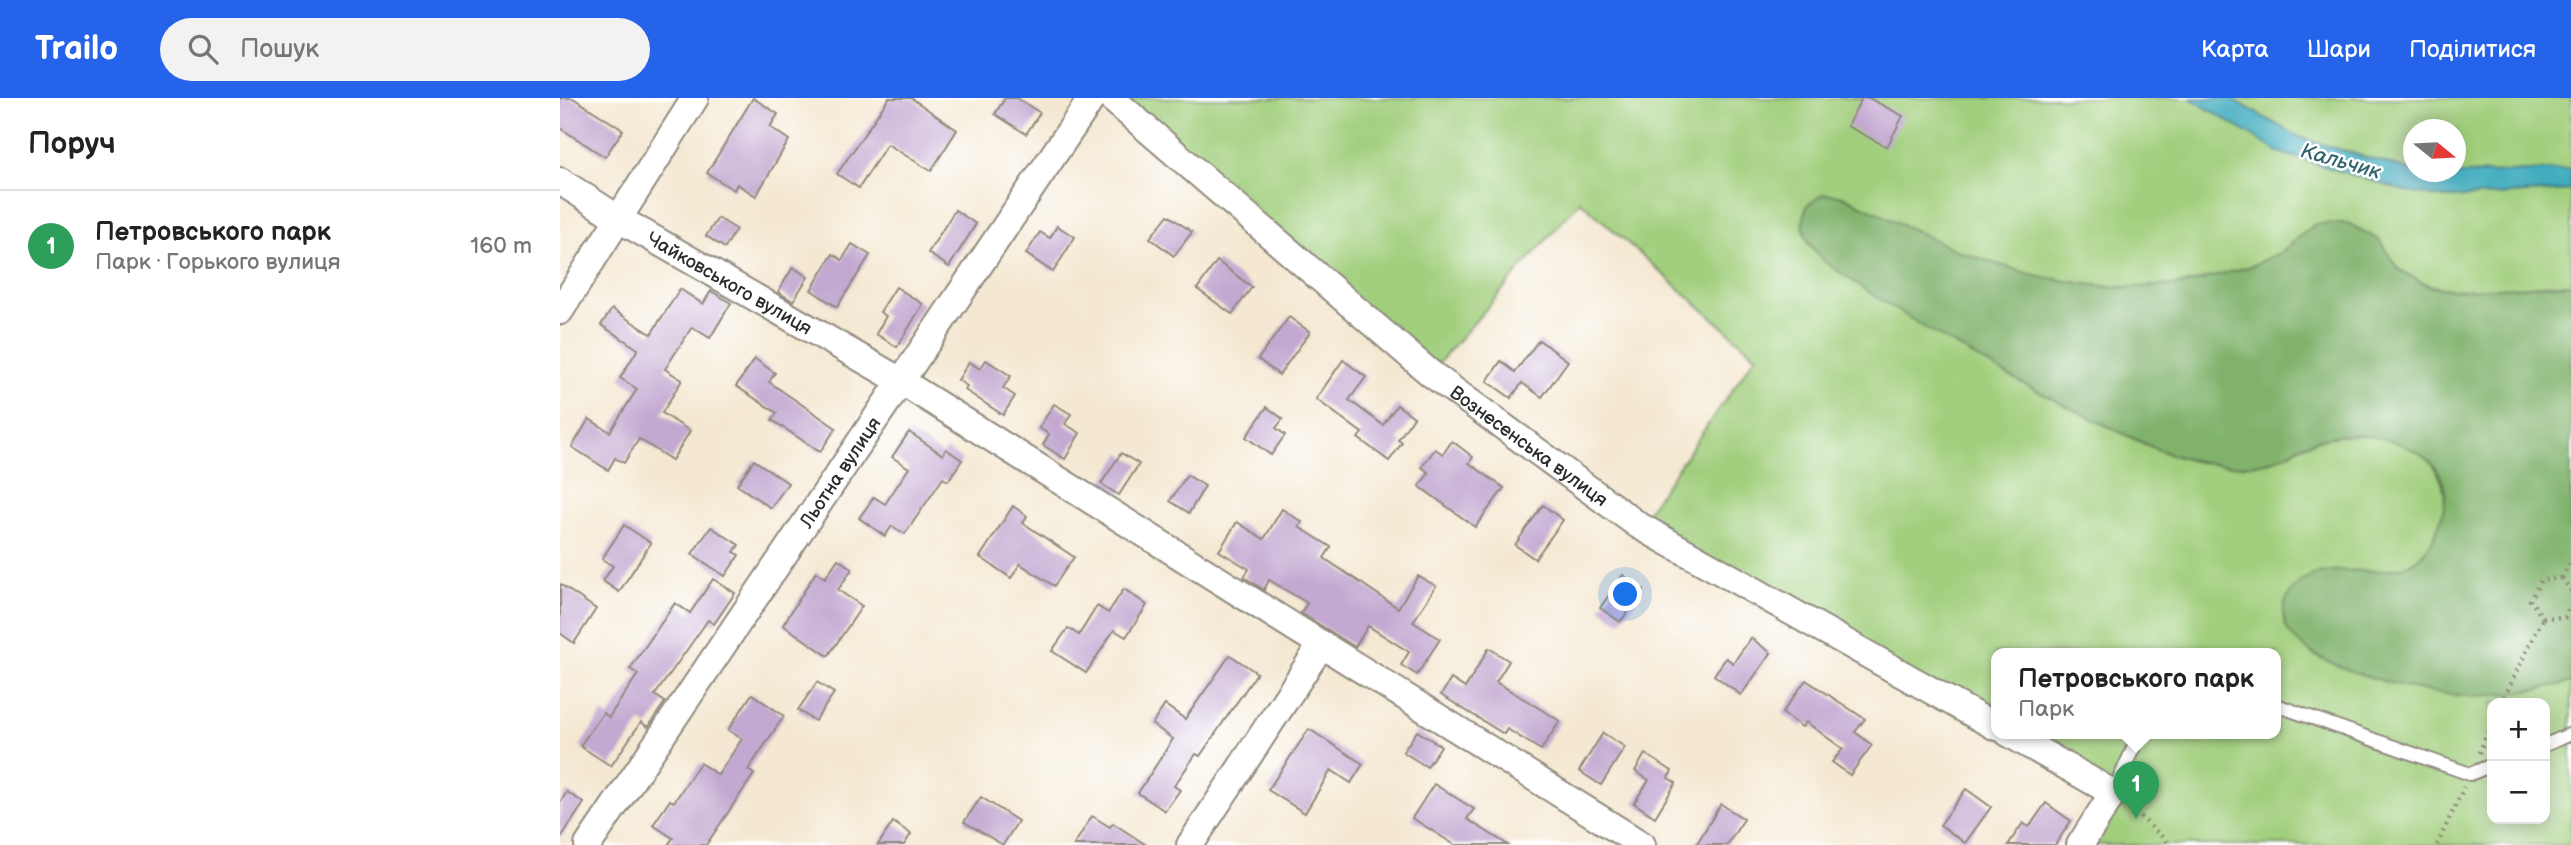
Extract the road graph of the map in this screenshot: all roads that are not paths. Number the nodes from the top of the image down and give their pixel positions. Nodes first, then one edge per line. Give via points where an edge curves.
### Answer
1 (695, 98) edge
2 (1092, 98) edge
3 (1111, 98) edge
4 (560, 181) edge
5 (618, 219) junction
6 (560, 312) edge
7 (900, 380) junction
8 (1322, 644) junction
9 (2281, 707) edge
10 (1991, 724) edge
11 (2571, 734) edge
12 (2018, 739) edge
13 (2137, 739) edge
14 (2550, 743) edge
15 (2487, 767) edge
16 (2113, 793) junction
17 (588, 845) edge
18 (1190, 845) edge
19 (1642, 845) edge
20 (2080, 845) edge

1 - 5 street
2 - 7 street, Льотна вулиця
3 - 10 street, Вознесенська вулиця via 1430,373 1638,525
4 - 5 street, Чайковського вулиця
5 - 6 street
5 - 7 street, Чайковського вулиця
7 - 8 street
7 - 17 street, Льотна вулиця
8 - 18 street
8 - 19 street
9 - 15 lane via 2470,774
11 - 14 lane
12 - 16 street
13 - 16 lane
16 - 20 street

